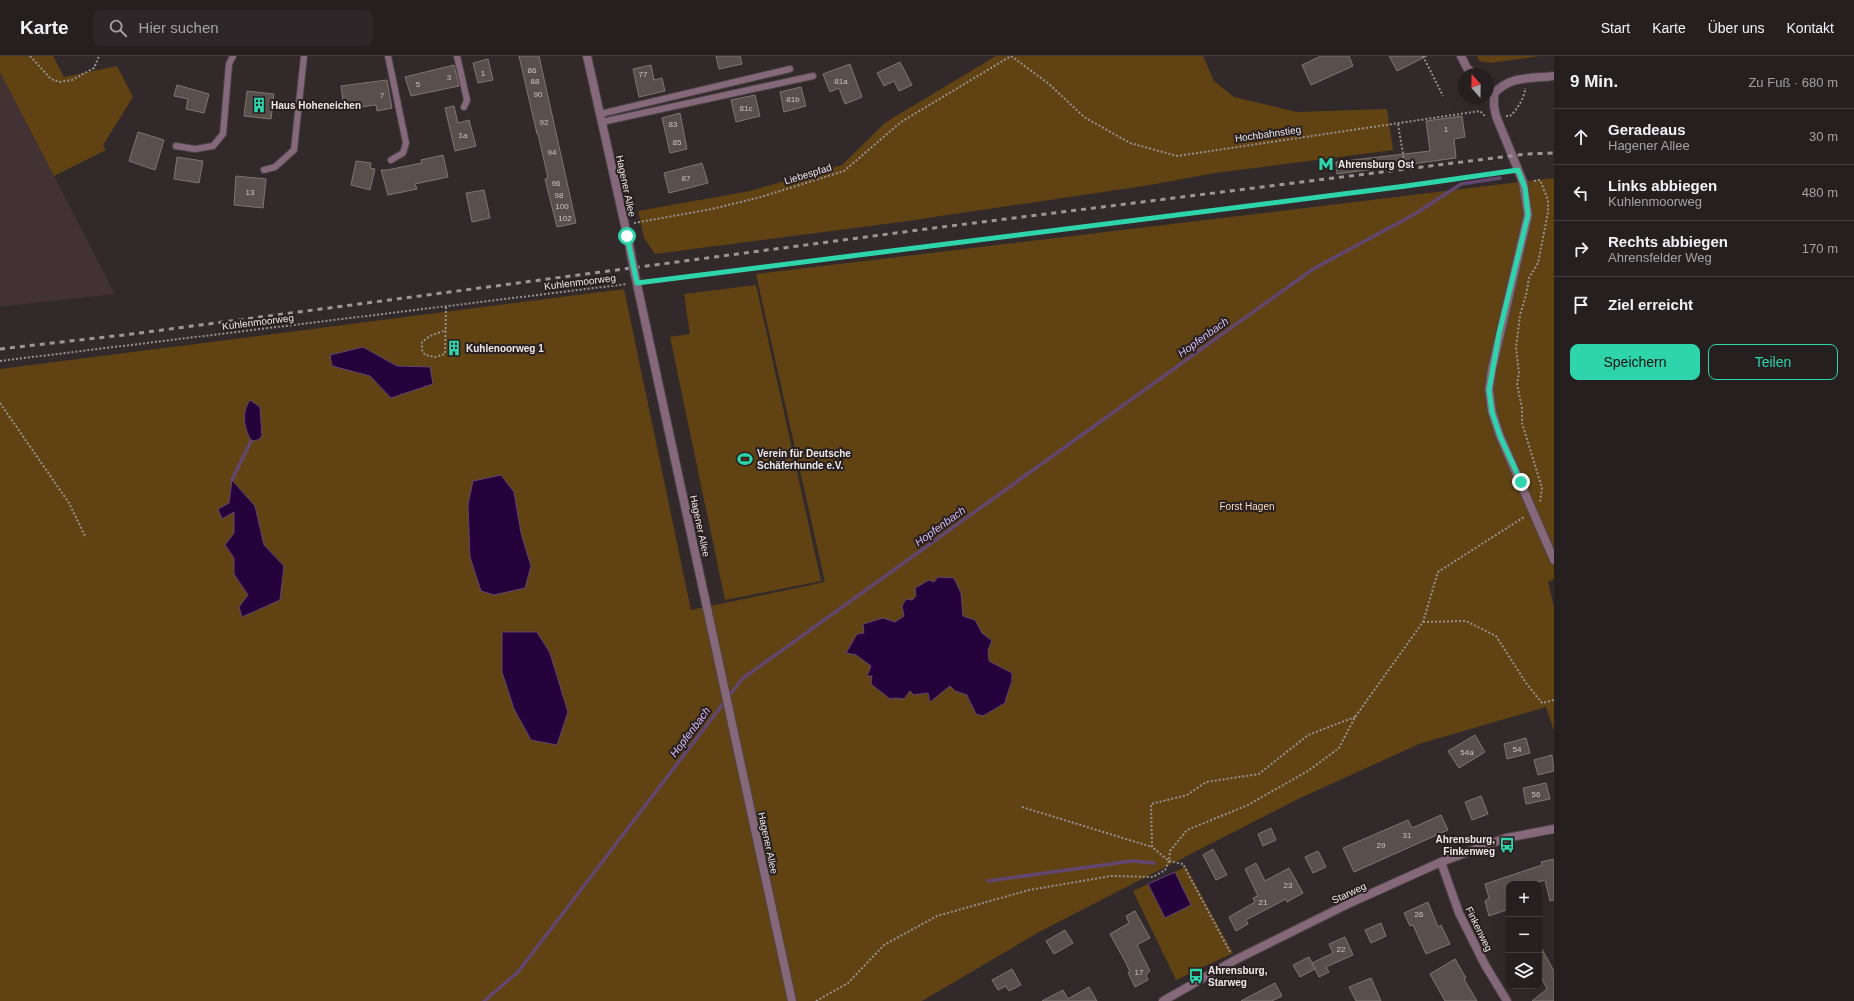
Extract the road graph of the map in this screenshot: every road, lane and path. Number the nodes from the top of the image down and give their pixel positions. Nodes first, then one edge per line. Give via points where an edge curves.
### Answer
1 (30, 56) edge
2 (99, 56) edge
3 (233, 56) edge
4 (304, 56) edge
5 (388, 56) edge
6 (457, 56) edge
7 (587, 56) edge
8 (1011, 56) edge
9 (1423, 56) edge
10 (1461, 56) edge
11 (1469, 68) edge
12 (790, 69) dead end
13 (812, 76) dead end
14 (1554, 76) edge
15 (1526, 78) junction
16 (1494, 94) edge
17 (1443, 96) dead end
18 (1494, 104) edge
19 (464, 107) dead end
20 (1496, 116) junction
21 (601, 118) junction
22 (1398, 124) junction
23 (176, 146) dead end
24 (391, 160) dead end
25 (1404, 160) dead end
26 (264, 170) dead end
27 (1518, 170) junction
28 (1523, 182) junction
29 (625, 225) junction
30 (636, 279) junction
31 (446, 307) junction
32 (446, 330) junction
33 (0, 361) edge
34 (0, 403) edge
35 (1533, 509) junction
36 (86, 538) dead end
37 (1554, 560) edge
38 (1423, 622) junction
39 (1554, 700) edge
40 (1355, 717) junction
41 (1022, 807) dead end
42 (1554, 828) edge
43 (1152, 847) junction
44 (1169, 861) junction
45 (1441, 862) junction
46 (1235, 960) junction
47 (792, 1001) edge
48 (816, 1001) edge
49 (1163, 1001) edge
50 (1507, 1001) edge

1 - 2 path via 51,79 58,82 72,80 94,68
3 - 23 lane via 229,64 224,134 213,146 195,149
4 - 26 lane via 294,150 275,167
5 - 24 lane via 406,143 403,153
6 - 19 lane via 467,100
7 - 21 street, Hagener Allee
8 - 22 path, Hochbahnstieg via 1049,84 1084,117 1130,143 1178,156
8 - 29 path, Liebespfad via 901,122 844,171 761,197
9 - 17 path
10 - 11 street
12 - 21 lane
13 - 21 lane
14 - 15 street
15 - 16 street via 1506,83
15 - 20 path, Hochbahnstieg via 1525,96 1518,103 1515,112 1510,116
18 - 20 street
20 - 22 path, Hochbahnstieg via 1484,118 1480,111
20 - 27 street
21 - 29 street, Hagener Allee
22 - 25 path
27 - 28 street
27 - 30 path, Kuhlenmoorweg via 1399,187
28 - 35 street via 1528,215 1499,334 1489,390 1492,412 1500,436
28 - 35 path via 1540,180 1548,200 1546,227 1538,263 1528,278 1516,348 1522,423 1542,488 1541,502
29 - 30 street, Hagener Allee, bridge
30 - 31 path, Kuhlenmoorweg
30 - 47 street, Hagener Allee
31 - 32 path
31 - 33 path, Kuhlenmoorweg
32 - 32 path via 445,354 425,355 422,342
34 - 36 path via 69,503
35 - 37 street
35 - 38 path via 1438,572
38 - 39 path via 1466,621 1496,636 1542,703
38 - 40 path
40 - 43 path via 1308,735 1259,774 1206,782 1187,795 1151,804
40 - 44 path via 1339,748 1308,771 1248,805 1187,830 1170,851
41 - 43 path
42 - 45 street, Starweg via 1506,838
43 - 44 path
44 - 46 path via 1183,864
44 - 48 path via 1165,870 1153,877 1111,876 1029,890 937,916 884,945 848,983
45 - 46 street, Starweg via 1350,903
45 - 50 street, Finkenweg via 1459,913 1485,965
46 - 49 street, Starweg

